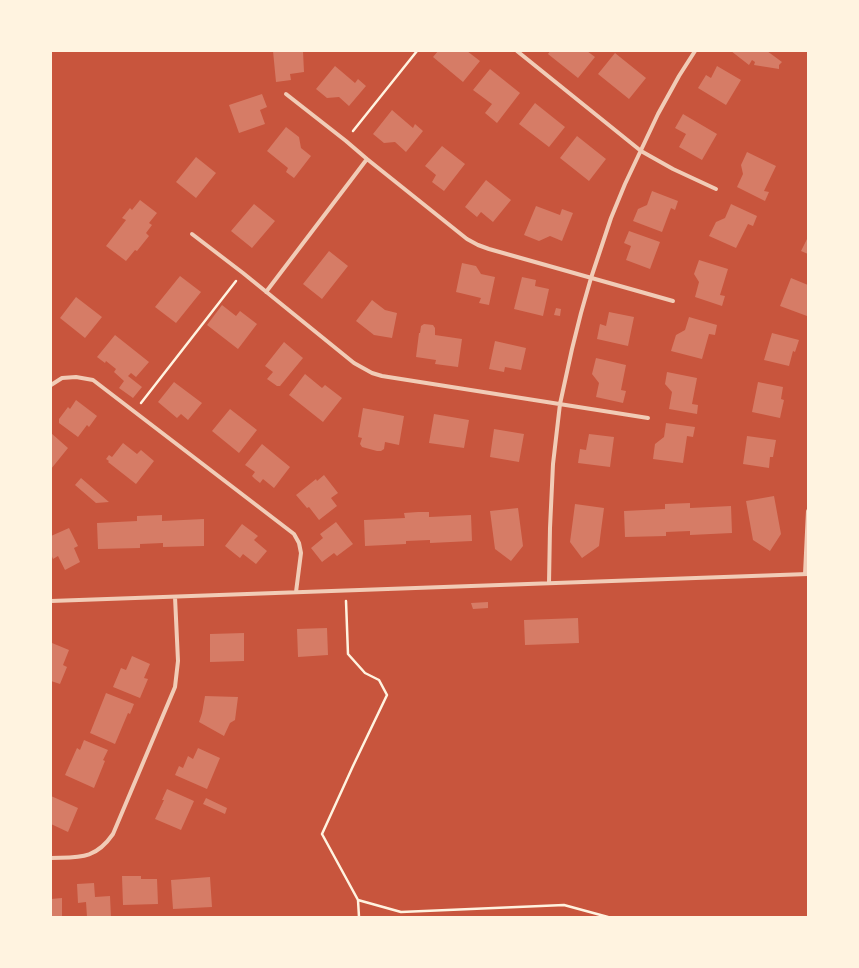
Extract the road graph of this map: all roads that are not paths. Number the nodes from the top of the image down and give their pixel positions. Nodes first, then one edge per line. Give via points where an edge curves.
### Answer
1 (517, 51) edge
2 (695, 51) edge
3 (286, 94) dead end
4 (641, 151) junction
5 (367, 159) junction
6 (716, 189) dead end
7 (192, 234) dead end
8 (591, 278) junction
9 (266, 292) junction
10 (672, 300) dead end
11 (51, 385) edge
12 (560, 404) junction
13 (648, 418) dead end
14 (808, 510) edge
15 (807, 574) edge
16 (549, 583) junction
17 (296, 592) junction
18 (175, 597) junction
19 (51, 601) edge
20 (51, 858) edge

1 - 4 street
2 - 4 street via 658,114
3 - 5 street
4 - 6 street
4 - 8 street via 611,218
5 - 8 street via 478,245
5 - 9 street
7 - 9 street
8 - 10 street
8 - 12 street
9 - 12 street via 354,363 372,373
11 - 17 street via 62,378 93,380 294,534 301,553
12 - 13 street
12 - 16 street via 551,495
14 - 15 street
15 - 16 street
16 - 17 street
17 - 18 street
18 - 19 street
18 - 20 street via 178,662 174,687 113,834 98,850 85,856

